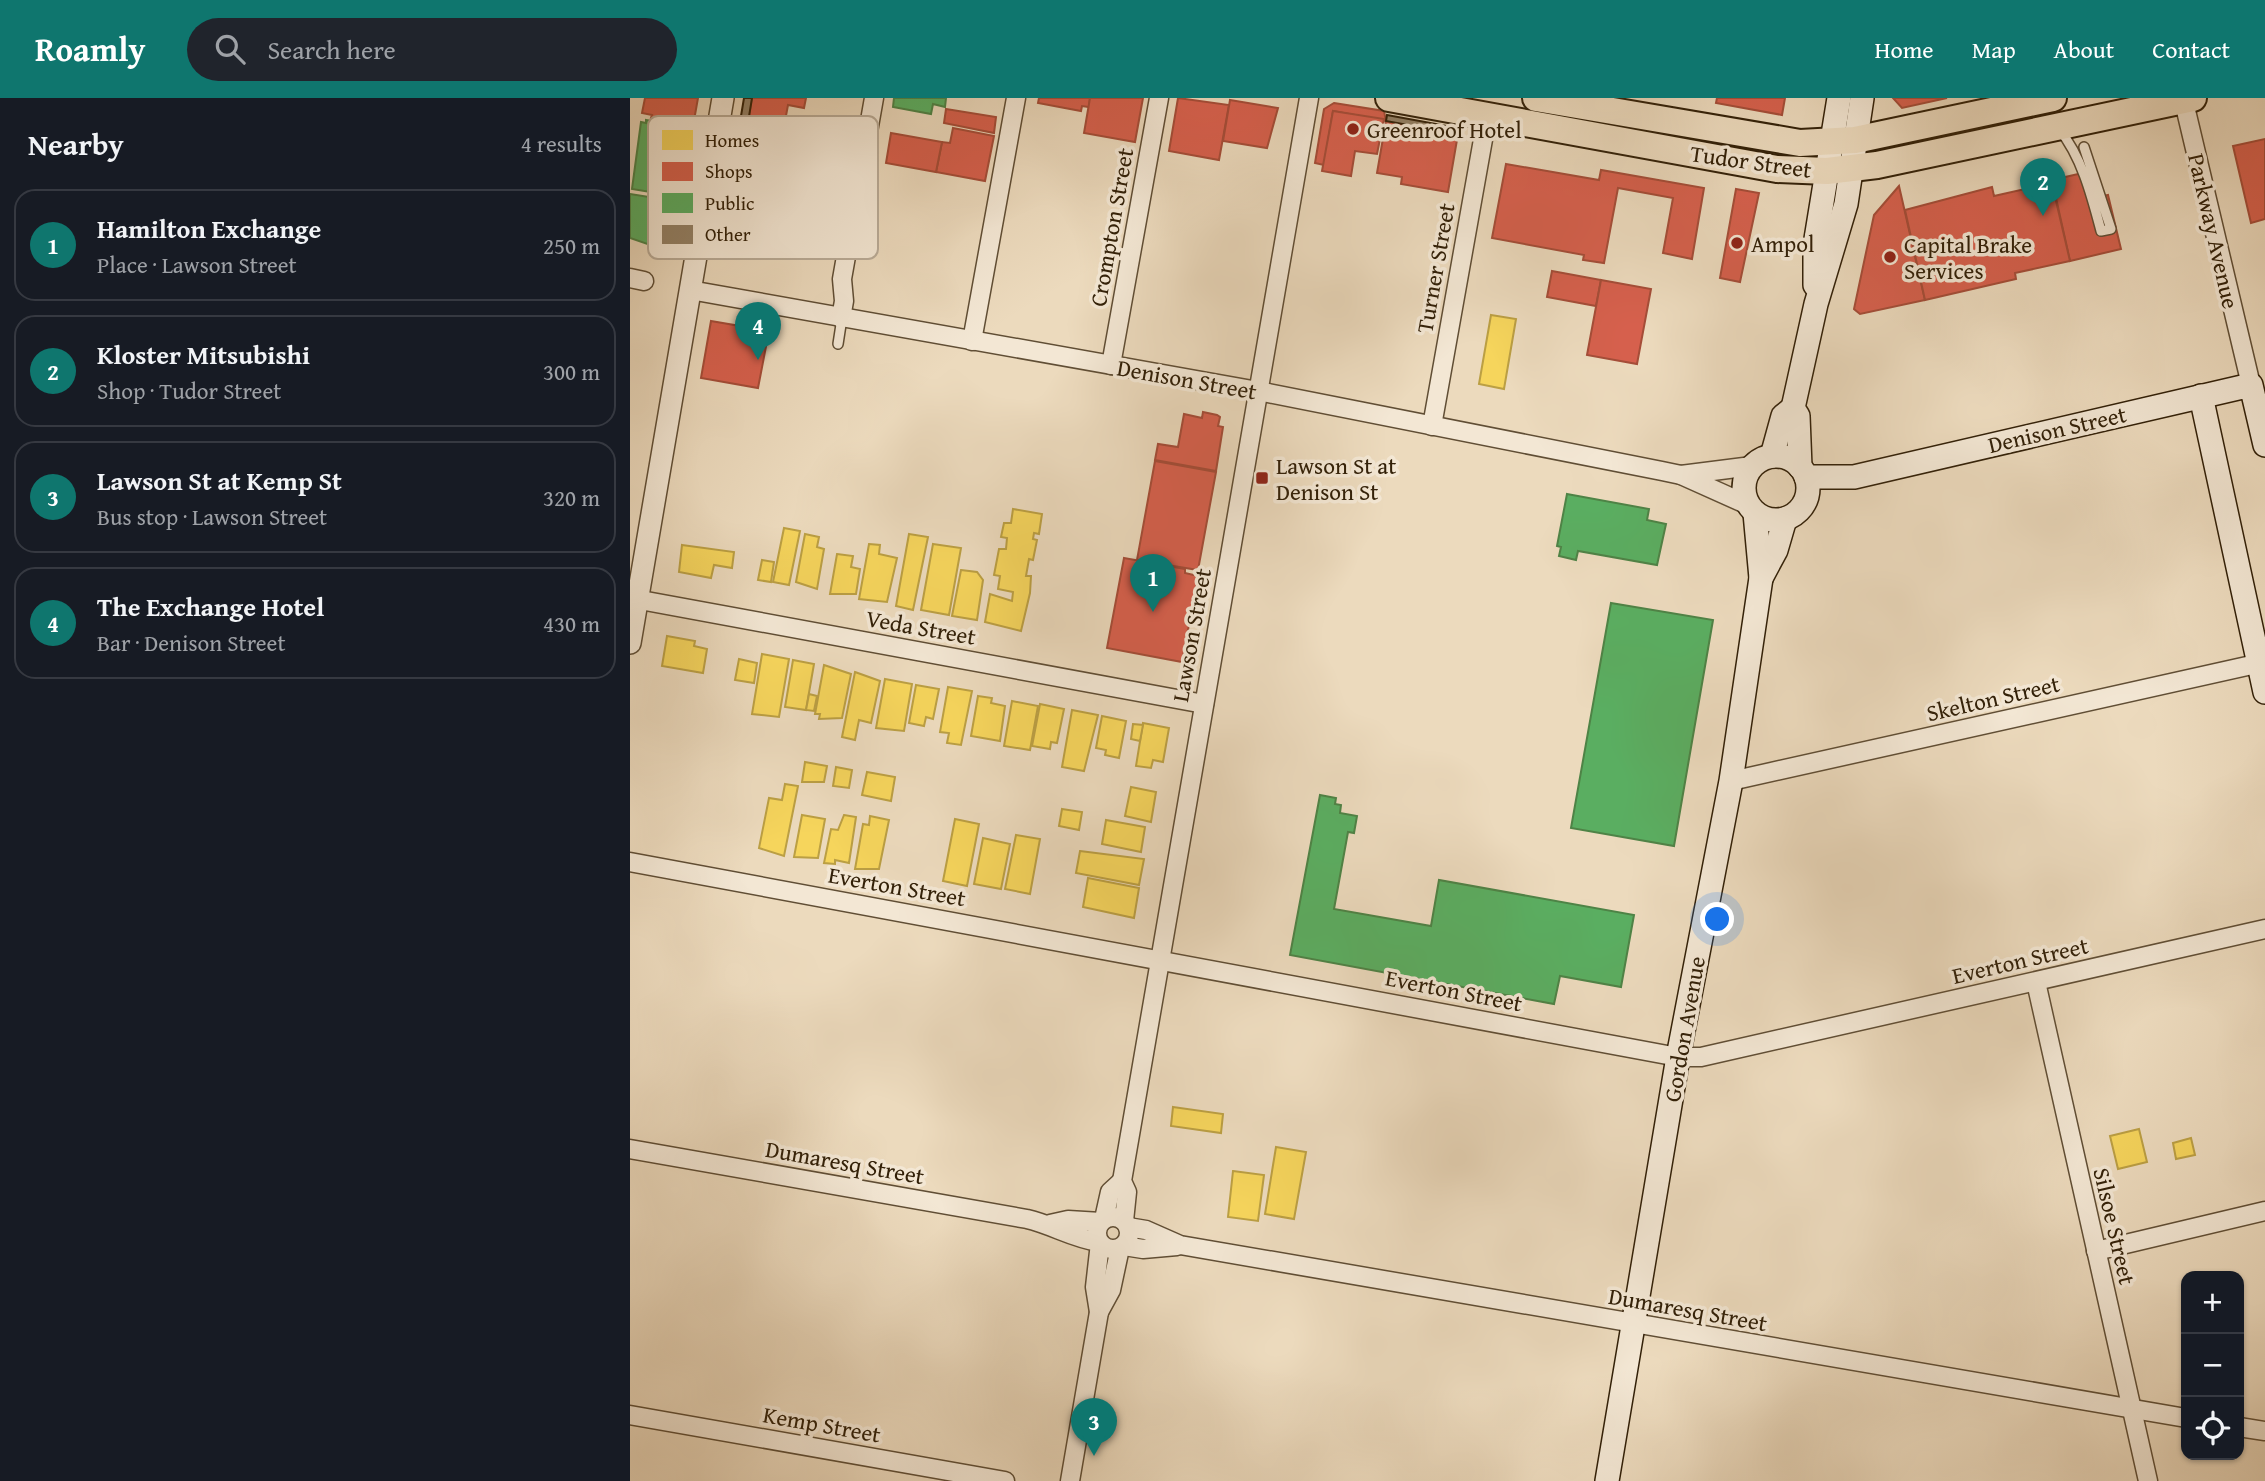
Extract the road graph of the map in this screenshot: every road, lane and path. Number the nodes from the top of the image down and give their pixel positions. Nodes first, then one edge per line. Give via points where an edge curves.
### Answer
1 (723, 98) edge
2 (874, 98) edge
3 (1016, 98) edge
4 (1159, 98) edge
5 (1309, 98) edge
6 (1389, 98) edge
7 (1536, 98) edge
8 (1839, 98) edge
9 (1862, 98) edge
10 (2053, 98) edge
11 (2187, 99) edge
12 (1574, 101) edge
13 (720, 116) edge
14 (871, 116) edge
15 (1487, 117) junction
16 (2057, 127) junction
17 (1843, 142) junction
18 (2084, 147) dead end
19 (1839, 171) junction
20 (695, 259) edge
21 (846, 259) edge
22 (690, 290) junction
23 (842, 318) junction
24 (972, 341) junction
25 (838, 344) dead end
26 (1111, 365) junction
27 (2258, 383) edge
28 (1258, 391) junction
29 (2201, 396) junction
30 (1793, 408) junction
31 (1432, 426) junction
32 (2265, 445) edge
33 (1762, 461) junction
34 (1803, 472) junction
35 (1681, 475) junction
36 (1850, 478) junction
37 (1805, 502) junction
38 (1751, 509) junction
39 (1785, 519) junction
40 (1761, 578) junction
41 (634, 599) edge
42 (630, 643) edge
43 (2262, 663) edge
44 (2265, 692) edge
45 (1204, 704) junction
46 (1731, 781) junction
47 (630, 862) edge
48 (2265, 929) edge
49 (1160, 959) junction
50 (2036, 982) junction
51 (1678, 1057) junction
52 (630, 1150) edge
53 (1122, 1181) junction
54 (2265, 1210) edge
55 (1103, 1220) junction
56 (1050, 1224) junction
57 (1126, 1224) junction
58 (1099, 1242) junction
59 (1181, 1245) junction
60 (1122, 1247) junction
61 (2096, 1251) junction
62 (1098, 1312) junction
63 (1633, 1323) junction
64 (2132, 1409) junction
65 (630, 1415) edge
66 (2181, 1417) edge
67 (2244, 1428) edge
68 (2265, 1431) edge
69 (1005, 1481) edge
70 (1070, 1481) edge
71 (1607, 1481) edge
72 (2148, 1481) edge

1 - 13 street
2 - 14 street
3 - 24 street
4 - 26 street, Crompton Street
5 - 28 street, Lawson Street
6 - 15 main road, Tudor Street
7 - 12 main road, Tudor Street
8 - 17 main road
9 - 17 main road
10 - 17 main road, Tudor Street
11 - 16 main road, Tudor Street
11 - 27 street, Parkway Avenue
12 - 17 main road, Tudor Street via 1791,143
15 - 19 main road, Tudor Street via 1777,169
15 - 31 street, Turner Street
16 - 18 lane via 2070,143 2101,231 2111,229
16 - 19 main road, Tudor Street
17 - 19 main road
19 - 30 main road via 1815,245 1816,303
20 - 22 street
21 - 23 street
22 - 23 street, Denison Street
22 - 41 street
23 - 24 street, Denison Street
23 - 25 lane
24 - 26 street, Denison Street
26 - 28 street, Denison Street
27 - 29 main road, Denison Street
27 - 32 main road, Parkway Avenue
28 - 31 street, Denison Street
28 - 45 street, Lawson Street
29 - 36 main road, Denison Street
29 - 43 main road
30 - 33 main road via 1783,416
30 - 34 main road via 1798,416
31 - 35 street, Denison Street
33 - 34 main road via 1787,459
33 - 35 street, Denison Street
33 - 38 main road via 1743,488
34 - 36 main road, Denison Street
34 - 37 main road
35 - 38 street, Denison Street
36 - 37 main road, Denison Street
37 - 39 main road
38 - 39 main road via 1769,520
38 - 40 main road, Gordon Avenue
39 - 40 main road, Gordon Avenue
40 - 46 main road, Gordon Avenue
41 - 42 street
41 - 45 street, Veda Street
43 - 44 main road
43 - 46 street, Skelton Street
45 - 49 street, Lawson Street
46 - 51 main road, Gordon Avenue
47 - 49 street, Everton Street
48 - 50 street, Everton Street
49 - 51 street, Everton Street
49 - 53 street, Lawson Street
50 - 51 street, Everton Street via 1713,1054
50 - 61 street, Silsoe Street
51 - 63 main road, Gordon Avenue
52 - 56 street, Dumaresq Street
53 - 55 street, Lawson Street via 1110,1192
53 - 57 street, Lawson Street via 1127,1192
54 - 61 street
55 - 56 street, Dumaresq Street
55 - 57 street via 1116,1217
55 - 58 street via 1097,1231
56 - 58 street, Dumaresq Street via 1067,1236
57 - 59 street, Dumaresq Street
57 - 60 street via 1129,1239
58 - 60 street via 1108,1249
58 - 62 street
59 - 60 street, Dumaresq Street
59 - 63 street, Dumaresq Street
60 - 62 street via 1111,1290
61 - 64 street, Silsoe Street
62 - 70 street
63 - 64 street, Dumaresq Street
63 - 71 main road, Gordon Avenue
64 - 66 street, Dumaresq Street
64 - 72 street, Silsoe Street
65 - 69 street, Kemp Street
67 - 68 street

